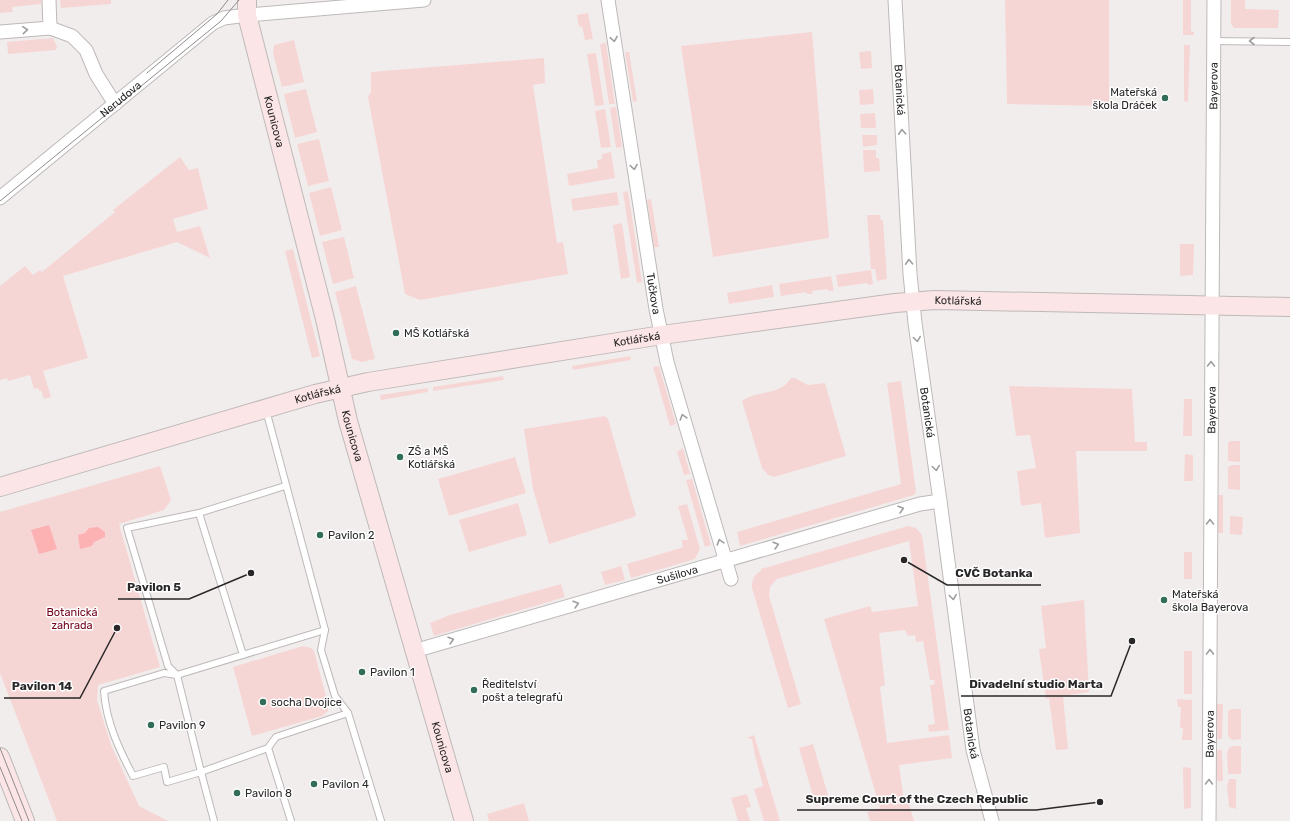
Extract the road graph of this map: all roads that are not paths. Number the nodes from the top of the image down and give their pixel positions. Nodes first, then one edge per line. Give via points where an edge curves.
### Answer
1 (49, 0) edge
2 (424, 0) edge
3 (608, 0) edge
4 (895, 0) edge
5 (1214, 0) edge
6 (247, 8) edge
7 (50, 28) junction
8 (0, 32) edge
9 (1214, 41) junction
10 (1290, 42) edge
11 (114, 104) junction
12 (0, 198) edge
13 (913, 300) junction
14 (1212, 304) junction
15 (1290, 307) edge
16 (662, 335) junction
17 (340, 388) junction
18 (266, 409) junction
19 (285, 486) junction
20 (0, 487) edge
21 (940, 501) junction
22 (199, 513) junction
23 (726, 560) junction
24 (731, 579) dead end
25 (325, 630) junction
26 (414, 651) junction
27 (243, 655) junction
28 (178, 675) junction
29 (348, 713) junction
30 (268, 748) junction
31 (0, 757) edge
32 (201, 772) junction
33 (25, 821) edge
34 (214, 821) edge
35 (291, 821) edge
36 (381, 821) edge
37 (464, 821) edge
38 (992, 821) edge
39 (1209, 821) edge

1 - 7 street
2 - 6 street, Nerudova
3 -> 16 street, Tučkova
13 -> 4 street, Botanická
5 - 9 street, Bayerova
6 - 11 street, Nerudova via 213,23
6 - 17 main road, Kounicova via 325,318
8 -> 7 street
7 - 11 street via 72,36 86,50 96,74
10 -> 9 lane
9 - 14 street, Bayerova
11 - 12 street, Nerudova
13 - 14 main road, Kotlářská
13 - 16 main road, Kotlářská
13 -> 21 street, Botanická
14 - 15 main road, Kotlářská
39 -> 14 street, Bayerova
16 - 17 main road, Kotlářská
23 -> 16 street, Tučkova via 667,362
17 - 18 main road, Kotlářská
17 - 26 main road, Kounicova
18 - 19 lane
18 - 20 main road, Kotlářská
19 - 22 lane
19 - 25 lane
23 -> 21 street, Sušilova via 920,504
21 -> 38 street, Botanická via 973,750
22 - 27 lane
22 - 28 lane via 127,528 168,666
23 - 24 street, Tučkova
26 -> 23 street, Sušilova
25 - 27 lane
25 - 29 lane via 322,650 335,696
26 - 37 main road, Kounicova
27 - 28 lane
28 - 32 lane
28 - 32 lane via 164,673 104,691 105,705 115,742 133,776 164,767 167,782
29 - 30 lane via 276,737
29 - 36 lane
30 - 32 lane
30 - 35 lane
31 - 33 main road
32 - 34 lane

